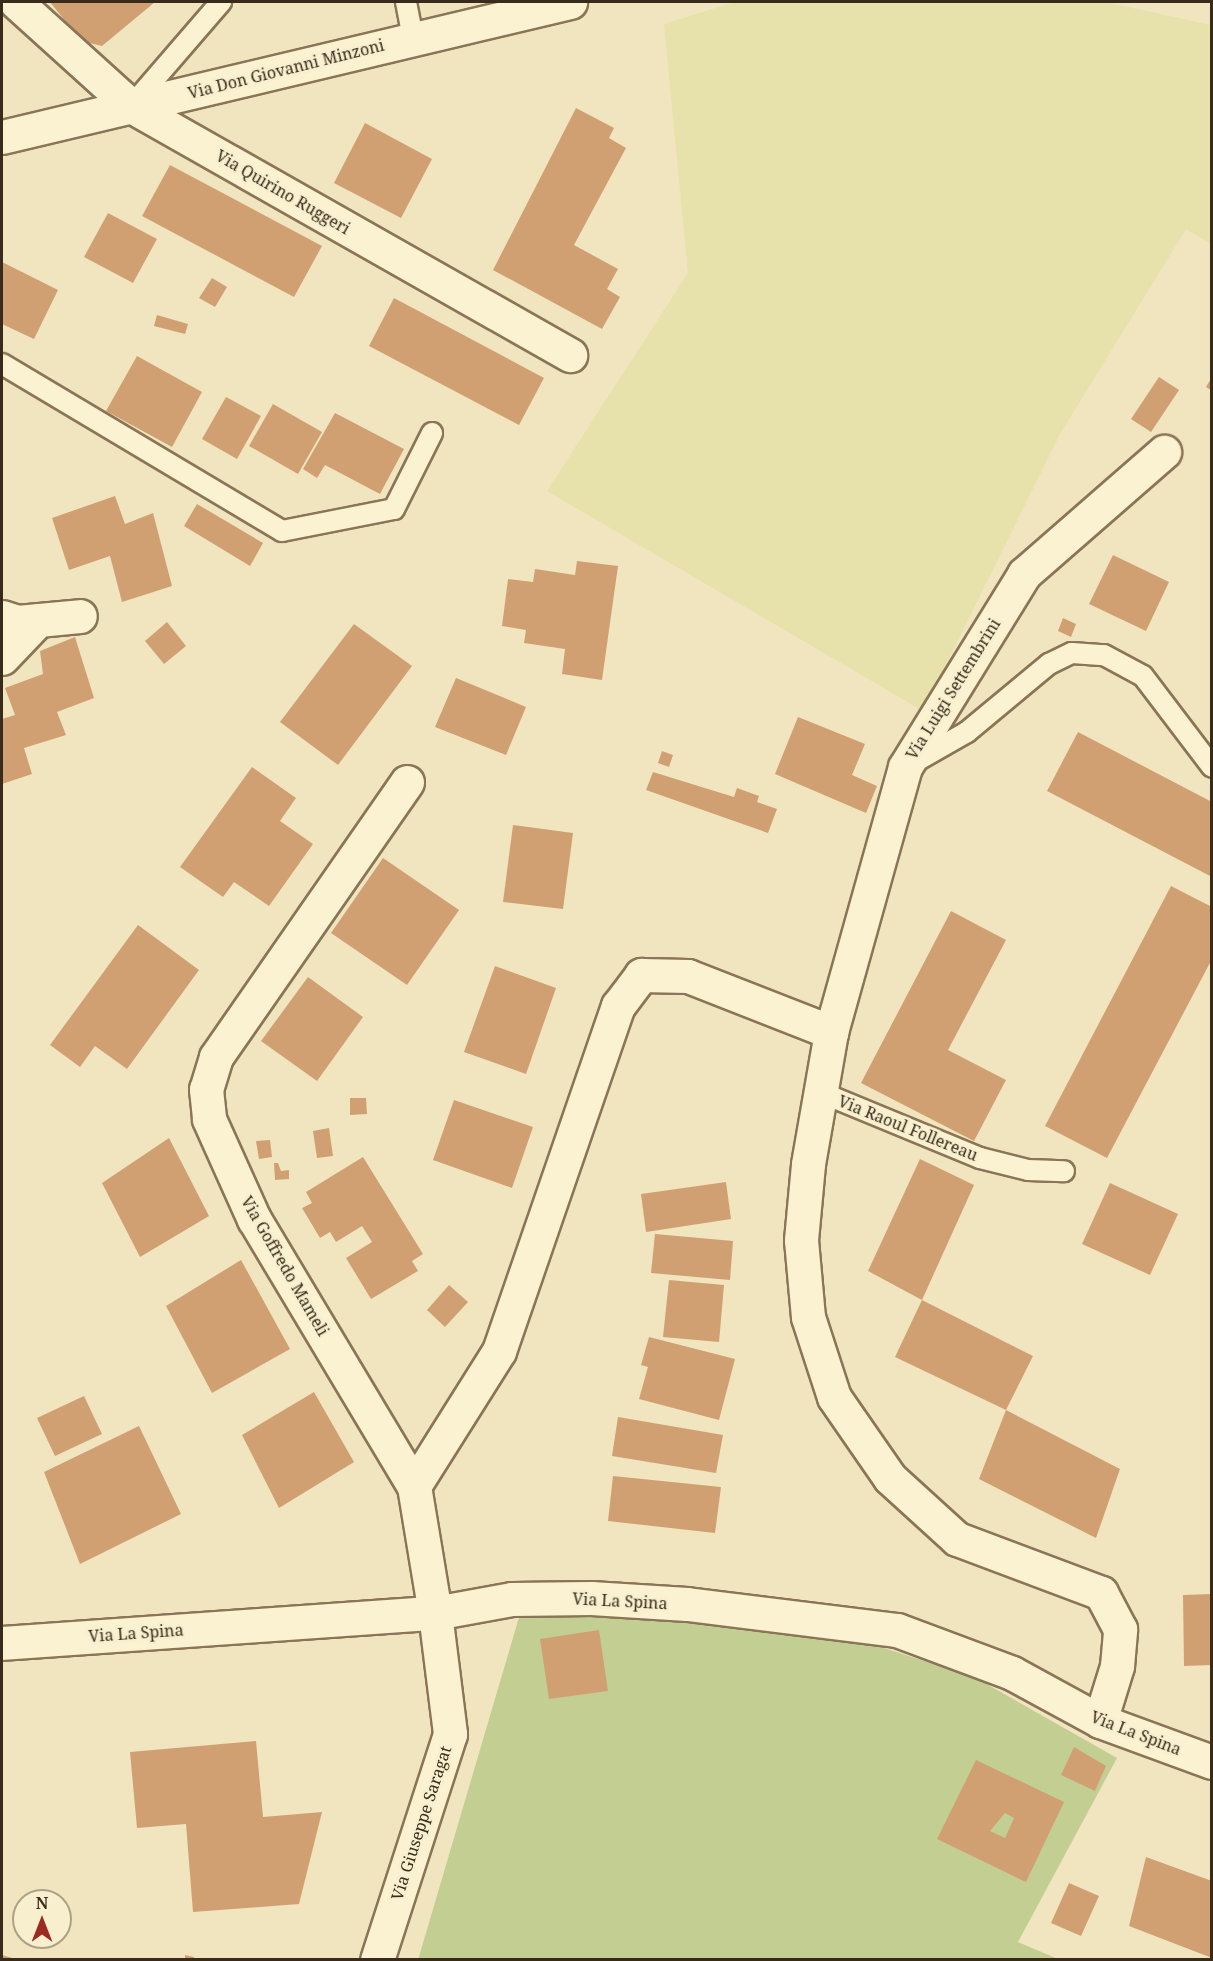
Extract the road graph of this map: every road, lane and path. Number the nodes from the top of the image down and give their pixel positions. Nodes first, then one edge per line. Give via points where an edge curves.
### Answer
1 (16, 2) edge
2 (221, 2) edge
3 (406, 2) edge
4 (570, 2) edge
5 (413, 39) junction
6 (131, 106) junction
7 (2, 137) edge
8 (570, 355) dead end
9 (2, 364) edge
10 (432, 433) dead end
11 (1164, 452) dead end
12 (81, 616) dead end
13 (2, 618) edge
14 (38, 620) junction
15 (2, 658) edge
16 (905, 767) junction
17 (1212, 767) edge
18 (407, 782) dead end
19 (831, 1032) junction
20 (820, 1092) junction
21 (1064, 1171) dead end
22 (414, 1486) junction
23 (435, 1613) junction
24 (2, 1643) edge
25 (1100, 1721) junction
26 (1212, 1762) edge
27 (377, 1959) edge

1 - 6 street, Via Quirino Ruggeri
2 - 6 lane
3 - 5 lane
4 - 5 street, Via Don Giovanni Minzoni
5 - 6 street, Via Don Giovanni Minzoni
6 - 7 street, Via Don Giovanni Minzoni
6 - 8 street, Via Quirino Ruggeri
9 - 10 lane via 282,531 394,509
11 - 16 street, Via Luigi Settembrini via 1024,574
12 - 14 street
13 - 14 street via 17,622
14 - 15 street
16 - 17 lane via 968,732 1049,664 1072,653 1104,655 1143,676
16 - 19 street, Via Luigi Settembrini
18 - 22 street, Via Goffredo Mameli via 216,1057 206,1089 210,1119 254,1219
19 - 20 street, Via Luigi Settembrini
19 - 22 street via 688,976 641,975 618,1006 499,1351
20 - 21 lane, Via Raoul Follereau via 980,1158 1028,1170
20 - 25 street, Via Raoul Follereau via 801,1240 808,1317 834,1396 890,1478 957,1539 1101,1593 1120,1629 1118,1666
22 - 23 street, Via Goffredo Mameli
23 - 24 street, Via La Spina
23 - 25 street, Via La Spina via 512,1599 591,1598 687,1604 897,1630 1012,1673
23 - 27 street, Via Giuseppe Saragat via 450,1734
25 - 26 street, Via La Spina

